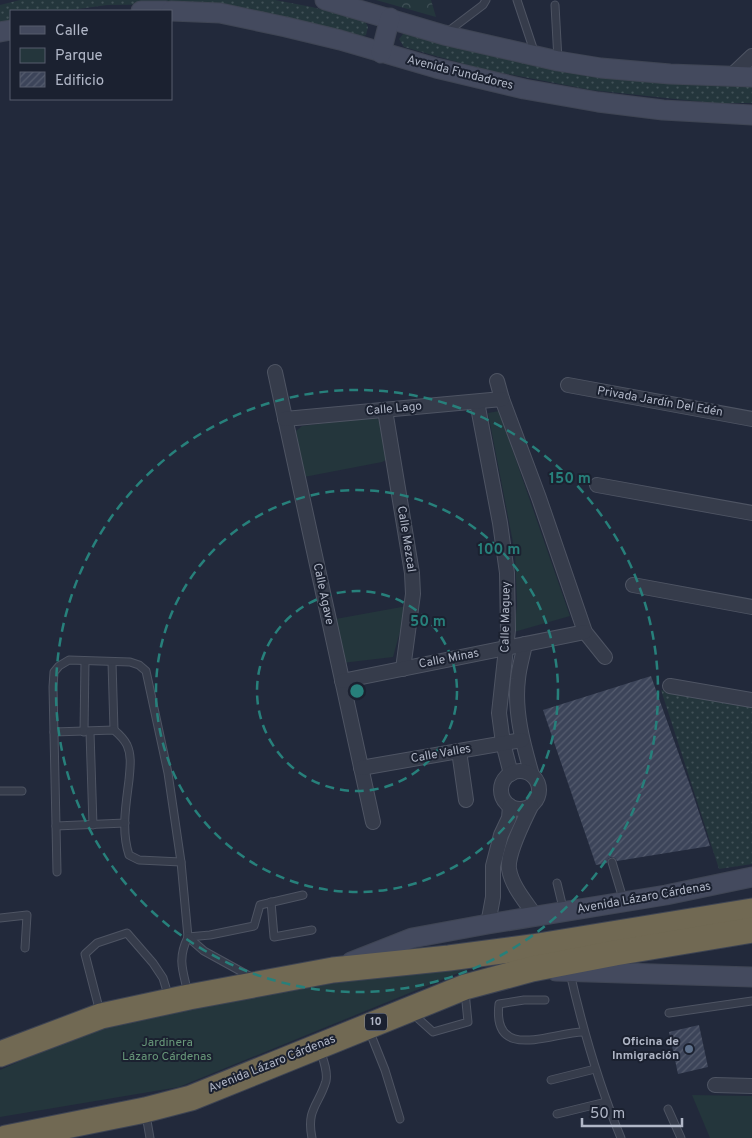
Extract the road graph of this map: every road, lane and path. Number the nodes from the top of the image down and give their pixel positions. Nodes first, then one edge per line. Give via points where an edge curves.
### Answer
1 (325, 0) edge
2 (486, 0) edge
3 (518, 0) edge
4 (556, 5) dead end
5 (172, 12) edge
6 (390, 18) junction
7 (444, 35) junction
8 (381, 53) junction
9 (536, 56) junction
10 (752, 56) edge
11 (558, 61) junction
12 (731, 76) junction
13 (752, 77) edge
14 (752, 115) edge
15 (275, 372) dead end
16 (497, 381) dead end
17 (568, 385) dead end
18 (502, 399) junction
19 (478, 402) junction
20 (385, 410) junction
21 (285, 419) junction
22 (752, 419) edge
23 (597, 485) dead end
24 (752, 513) edge
25 (632, 584) dead end
26 (752, 606) edge
27 (585, 632) junction
28 (525, 644) junction
29 (506, 648) junction
30 (605, 657) dead end
31 (85, 661) junction
32 (112, 662) junction
33 (403, 669) junction
34 (342, 681) junction
35 (670, 686) dead end
36 (752, 700) edge
37 (114, 730) junction
38 (54, 732) junction
39 (87, 732) junction
40 (522, 740) junction
41 (503, 743) junction
42 (459, 751) junction
43 (361, 768) junction
44 (511, 774) junction
45 (532, 775) junction
46 (0, 791) edge
47 (22, 791) dead end
48 (466, 800) dead end
49 (510, 806) junction
50 (531, 806) junction
51 (373, 822) dead end
52 (125, 823) junction
53 (93, 825) junction
54 (56, 826) junction
55 (181, 862) junction
56 (612, 862) dead end
57 (493, 866) junction
58 (509, 867) junction
59 (57, 872) dead end
60 (752, 878) edge
61 (557, 884) dead end
62 (303, 895) dead end
63 (271, 902) junction
64 (624, 902) junction
65 (564, 912) junction
66 (536, 916) junction
67 (751, 916) edge
68 (0, 918) edge
69 (488, 924) junction
70 (312, 930) dead end
71 (188, 937) junction
72 (25, 948) dead end
73 (532, 969) junction
74 (333, 970) junction
75 (570, 972) junction
76 (752, 977) edge
77 (261, 983) junction
78 (465, 987) junction
79 (179, 999) junction
80 (545, 1000) dead end
81 (752, 1002) edge
82 (407, 1010) junction
83 (669, 1013) dead end
84 (101, 1016) junction
85 (367, 1025) junction
86 (583, 1032) junction
87 (319, 1045) junction
88 (0, 1054) edge
89 (595, 1069) junction
90 (551, 1080) dead end
91 (715, 1085) dead end
92 (752, 1086) edge
93 (606, 1102) junction
94 (668, 1109) dead end
95 (145, 1110) junction
96 (557, 1114) dead end
97 (400, 1119) dead end
98 (6, 1138) edge
99 (150, 1138) edge
100 (312, 1138) edge
101 (620, 1138) edge
102 (681, 1138) edge

1 - 6 main road
2 - 7 lane
3 - 9 lane
4 - 11 lane
5 - 8 main road, Avenida Fundadores via 220,13 304,31
6 - 7 main road
6 - 8 main road
7 - 9 main road
8 - 14 main road, Avenida Fundadores via 524,89 598,102 663,110
9 - 11 main road
10 - 12 street
11 - 12 main road via 670,74
12 - 13 main road
15 - 21 street, Calle Agave
16 - 18 street
17 - 22 street, Privada Jardín Del Edén
18 - 19 street, Calle Lago
18 - 27 street
19 - 20 street, Calle Lago
19 - 29 street, Calle Maguey via 507,573
20 - 21 street, Calle Lago
20 - 33 street, Calle Mezcal via 413,594
21 - 34 street, Calle Agave
23 - 24 street
25 - 26 street
27 - 28 street, Calle Minas
27 - 30 street
28 - 29 street, Calle Minas
28 - 40 street, Calle Maguey via 517,699
29 - 33 street, Calle Minas
29 - 41 street, Calle Maguey via 499,713
31 - 32 lane
31 - 38 lane via 69,660 54,672
31 - 39 lane
32 - 37 lane
32 - 55 lane via 130,662 146,671 168,773
33 - 34 street, Calle Minas
34 - 43 street, Calle Agave
35 - 36 street
37 - 39 lane
37 - 52 lane via 128,746 131,759
38 - 39 lane
38 - 54 lane
39 - 53 lane
40 - 41 street, Calle Valles
40 - 45 street, Calle Maguey
41 - 42 street, Calle Valles
41 - 44 street, Calle Maguey
42 - 43 street, Calle Valles
42 - 48 street
43 - 51 street, Calle Agave
44 - 45 street via 522,771
44 - 49 street via 504,780 501,790 503,799
45 - 50 street via 539,785 538,797
46 - 47 lane
49 - 50 street via 520,809
49 - 57 street
50 - 58 street via 514,843
52 - 53 lane
52 - 55 lane via 126,847 133,858
53 - 54 lane
54 - 59 lane
55 - 71 lane
56 - 64 lane
57 - 58 street
57 - 69 street via 493,897
58 - 66 street via 519,894
60 - 64 main road, Avenida Lázaro Cárdenas
61 - 65 lane
62 - 63 lane
63 - 70 lane via 274,937
63 - 71 lane via 260,905 254,926
64 - 65 main road, Avenida Lázaro Cárdenas
65 - 66 main road, Avenida Lázaro Cárdenas
66 - 69 main road, Avenida Lázaro Cárdenas
67 - 73 highway, Avenida Lázaro Cárdenas / 10 via 615,953
67 - 74 highway, Avenida Lázaro Cárdenas / 10 via 449,958
68 - 72 lane via 27,915
69 - 74 main road, Avenida Lázaro Cárdenas via 412,938
71 - 77 lane via 204,952
71 - 79 lane via 182,948
73 - 75 main road, Avenida Lázaro Cárdenas
73 - 78 highway, Avenida Lázaro Cárdenas / 10
74 - 77 highway, Avenida Lázaro Cárdenas / 10
75 - 76 main road, Avenida Lázaro Cárdenas
75 - 86 lane
77 - 79 highway, Avenida Lázaro Cárdenas / 10
78 - 82 highway, Avenida Lázaro Cárdenas / 10
78 - 82 lane via 468,1022 433,1032
79 - 84 highway, Avenida Lázaro Cárdenas / 10
79 - 84 lane via 127,933 98,943 85,954
80 - 86 lane via 499,1004 497,1018 506,1034 523,1041
81 - 83 lane
82 - 85 highway, Avenida Lázaro Cárdenas / 10
84 - 88 highway, Avenida Lázaro Cárdenas / 10
85 - 87 highway, Avenida Lázaro Cárdenas / 10
85 - 97 lane
86 - 89 lane
87 - 95 highway, Avenida Lázaro Cárdenas / 10 via 191,1098
87 - 100 lane via 326,1067 326,1080 310,1121
89 - 90 lane
89 - 93 lane
91 - 92 street
93 - 96 lane
93 - 101 lane
94 - 102 lane
95 - 98 highway, Avenida Lázaro Cárdenas / 10
95 - 99 lane

